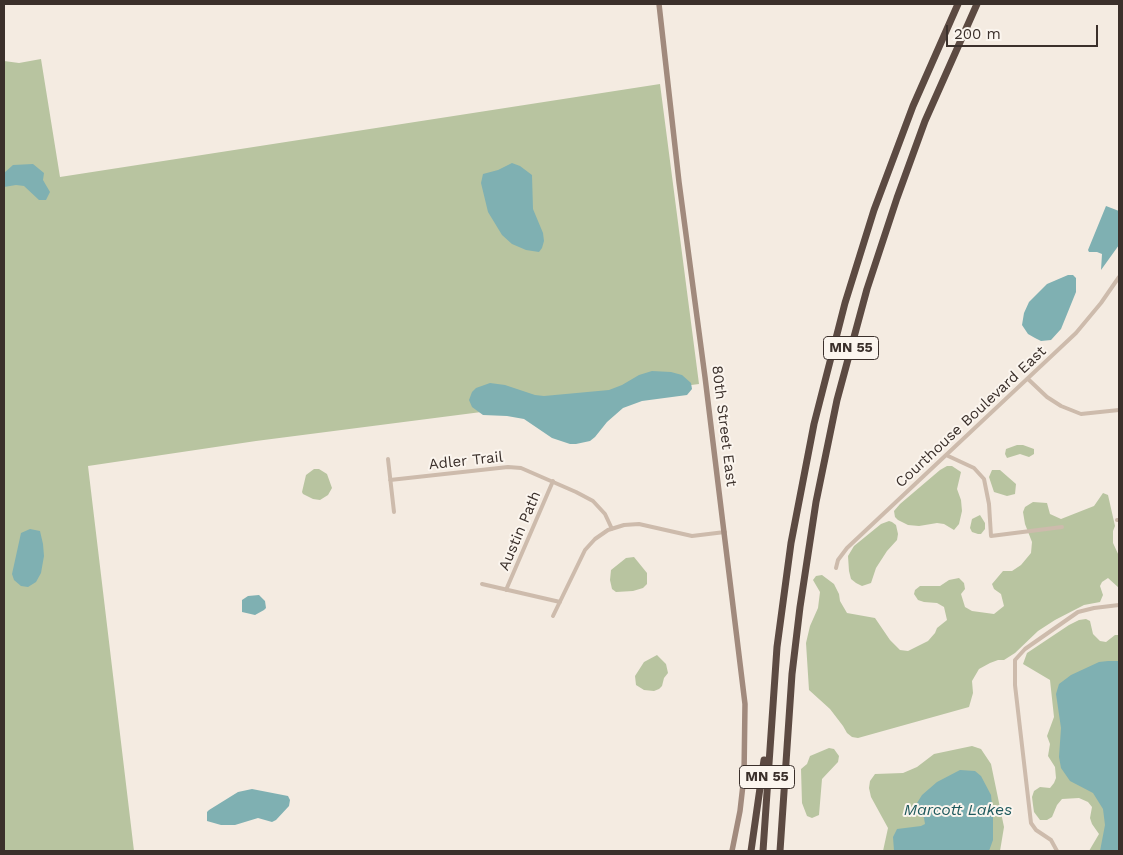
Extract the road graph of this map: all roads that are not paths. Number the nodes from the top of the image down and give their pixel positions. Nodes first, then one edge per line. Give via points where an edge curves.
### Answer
1 (659, 4) edge
2 (958, 4) edge
3 (977, 4) edge
4 (1119, 277) edge
5 (1028, 379) junction
6 (1119, 410) edge
7 (946, 455) junction
8 (388, 459) dead end
9 (390, 480) junction
10 (553, 481) junction
11 (394, 512) dead end
12 (1062, 527) dead end
13 (612, 529) junction
14 (725, 532) junction
15 (836, 568) dead end
16 (482, 584) dead end
17 (506, 590) junction
18 (560, 602) junction
19 (1119, 605) edge
20 (553, 616) dead end
21 (772, 703) junction
22 (790, 709) junction
23 (732, 851) edge
24 (751, 851) edge
25 (763, 851) edge
26 (780, 851) edge
27 (784, 851) edge
28 (1057, 851) edge

1 - 14 street, 80th Street East
2 - 21 highway, MN 55 via 900,139 862,247 833,346 812,432 793,535
3 - 22 highway, MN 55 via 911,158 875,264 846,367 812,520
4 - 5 street, Courthouse Boulevard East via 1076,333
5 - 6 street via 1047,397 1075,412
5 - 7 street, Courthouse Boulevard East
7 - 12 street via 974,468 984,479 991,536
7 - 15 street, Courthouse Boulevard East via 847,548
8 - 9 street
9 - 10 street, Adler Trail via 513,467
9 - 11 street
10 - 13 street, Adler Trail via 593,500
10 - 17 street, Austin Path
13 - 14 street via 639,524 692,536
13 - 18 street via 595,539 585,550
14 - 23 street, 80th Street East via 746,723 743,793
16 - 17 street
17 - 18 street
18 - 20 street
19 - 28 street via 1078,612 1025,648 1016,660 1016,692 1031,824 1051,840
21 - 24 highway
21 - 25 highway, MN 55
22 - 26 highway, MN 55
22 - 27 highway

